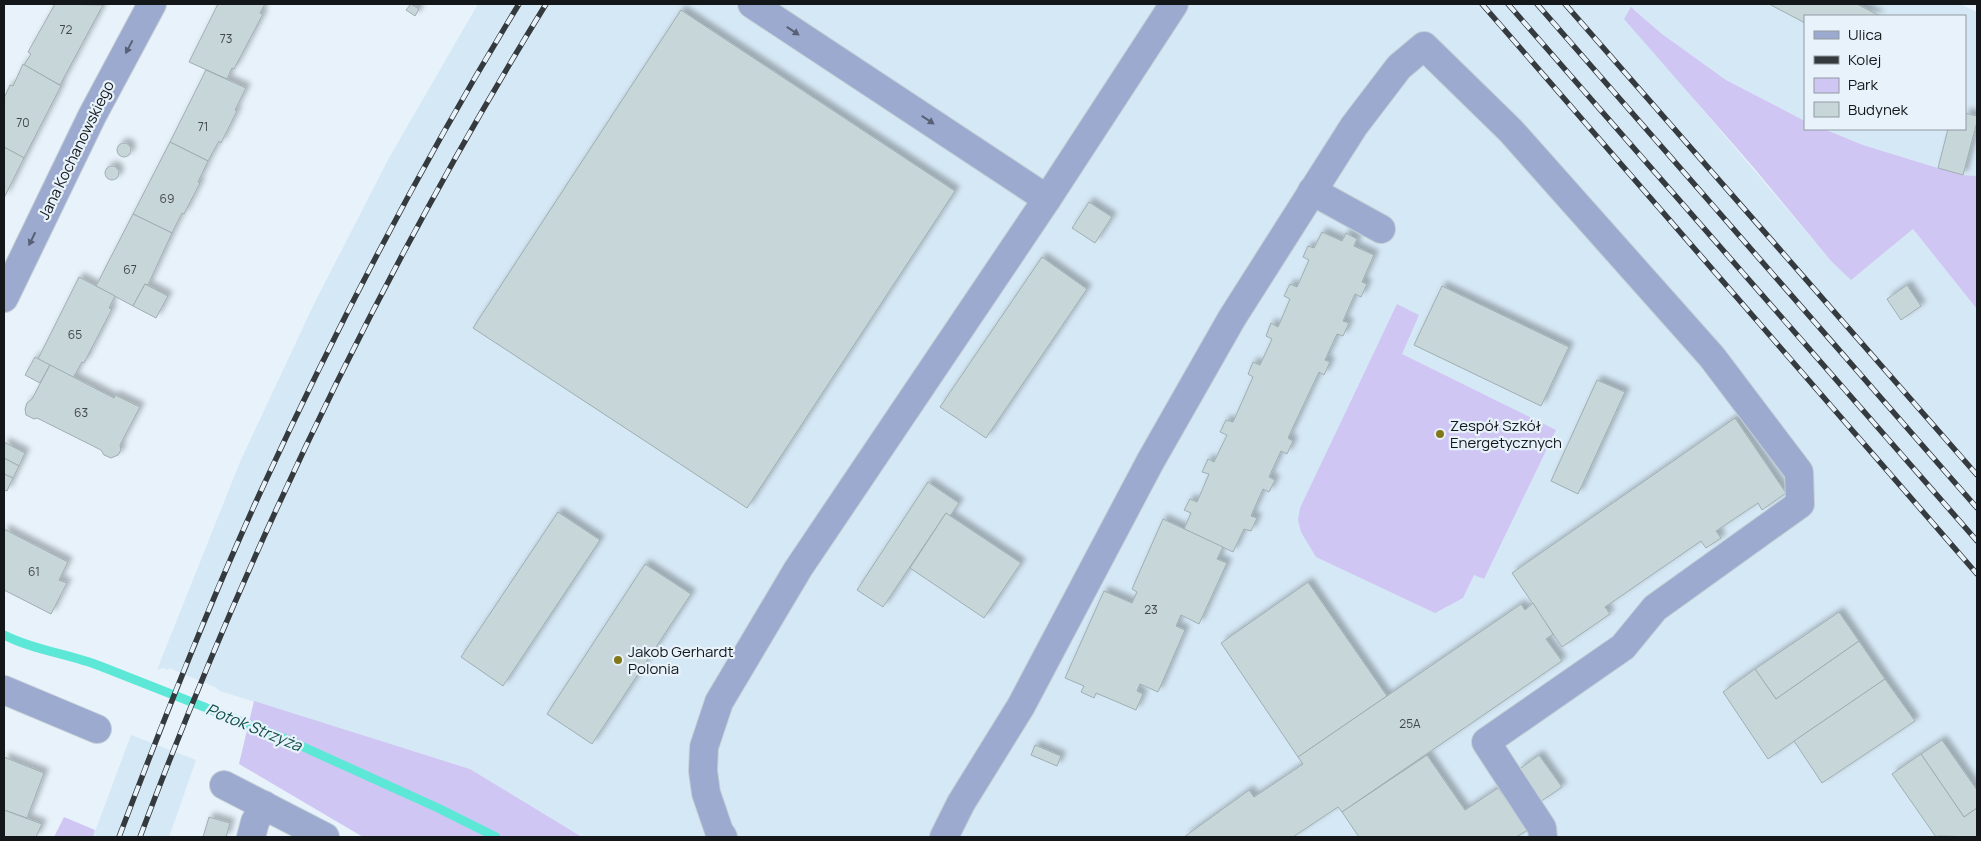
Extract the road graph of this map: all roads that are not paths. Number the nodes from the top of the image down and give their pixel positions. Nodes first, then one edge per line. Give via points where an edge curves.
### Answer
1 (152, 4) edge
2 (752, 4) edge
3 (1174, 4) edge
4 (1312, 191) junction
5 (1047, 199) junction
6 (1382, 229) dead end
7 (4, 298) edge
8 (4, 690) edge
9 (97, 729) dead end
10 (224, 785) dead end
11 (264, 805) junction
12 (251, 837) edge
13 (325, 837) edge
14 (723, 837) edge
15 (944, 837) edge
16 (1544, 837) edge

1 -> 7 street, Jana Kochanowskiego via 92,116
2 -> 5 street
3 - 5 street
4 - 6 street
4 - 15 street via 1194,382 1021,706 961,803
4 - 16 street via 1354,126 1399,67 1424,46 1511,131 1712,357 1799,472 1800,504 1655,608 1623,647 1486,742 1542,828
5 - 14 street via 798,569 719,702 704,747 702,771 706,793
8 - 9 street
10 - 11 street
11 - 12 street
11 - 13 street

